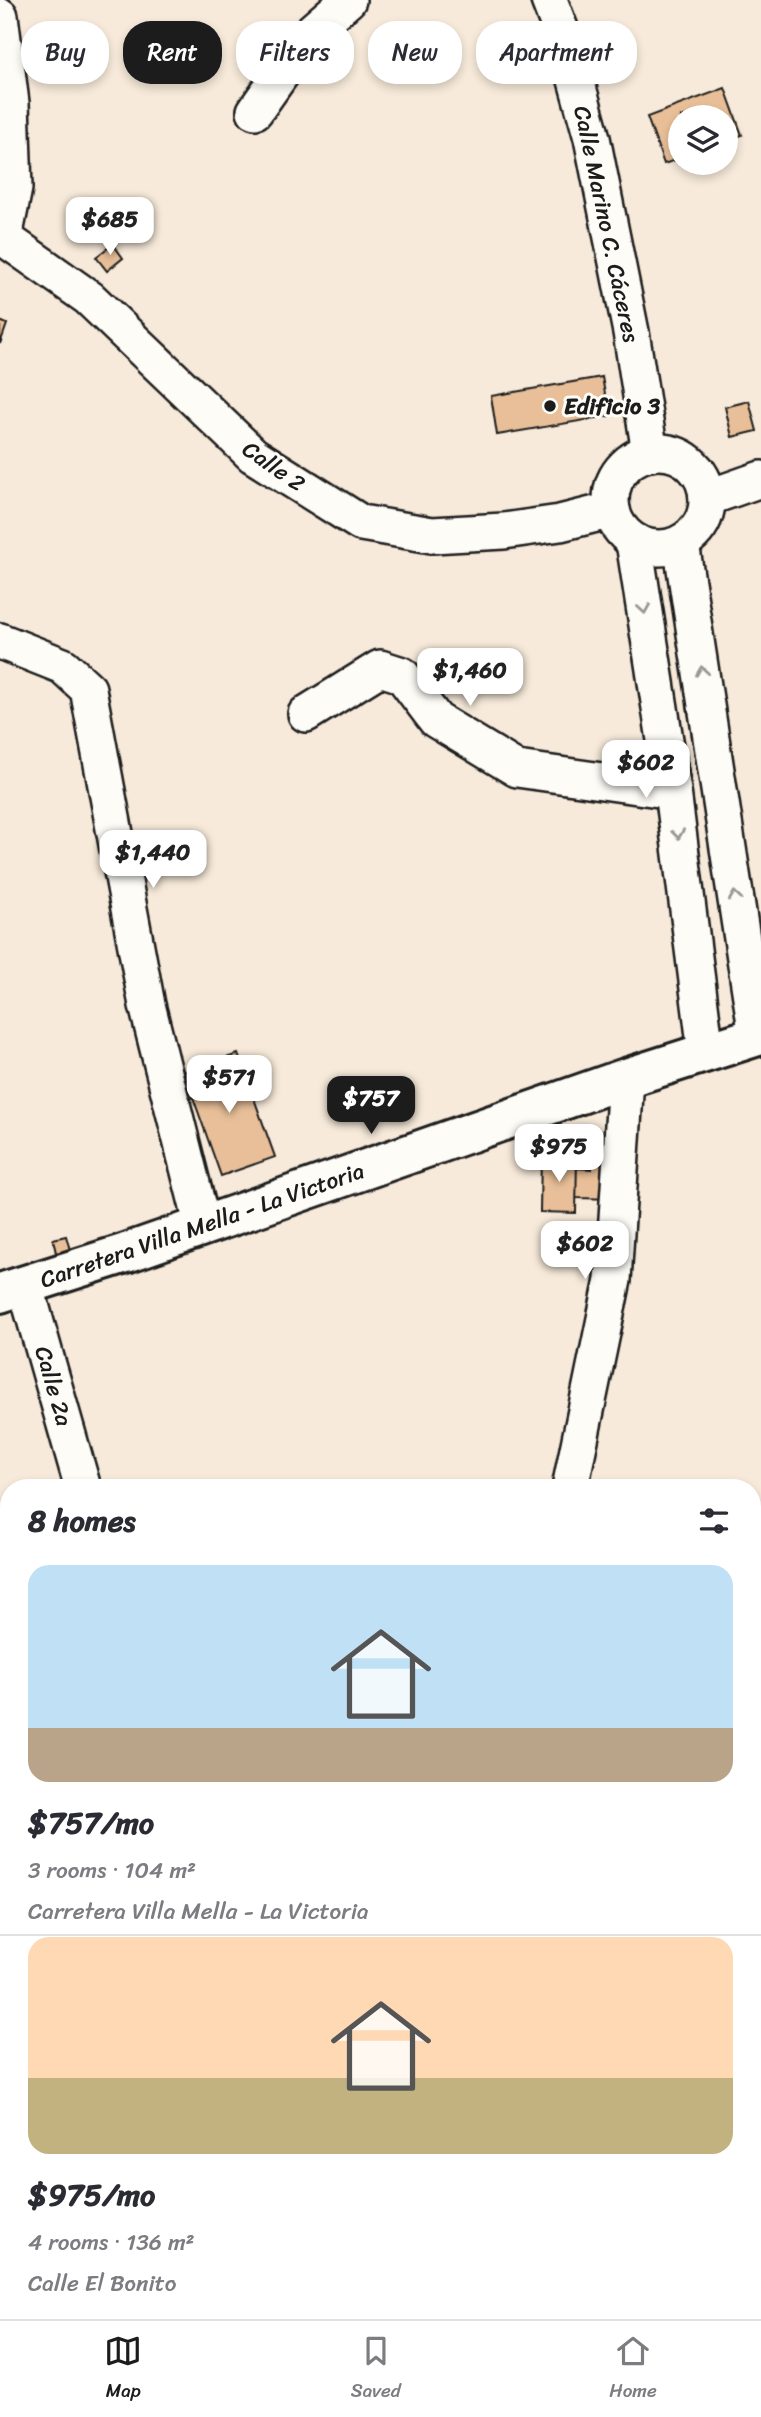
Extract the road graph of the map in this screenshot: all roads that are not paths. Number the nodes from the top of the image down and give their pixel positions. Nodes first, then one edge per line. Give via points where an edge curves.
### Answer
1 (348, 0) edge
2 (549, 0) edge
3 (0, 16) edge
4 (255, 111) dead end
5 (2, 238) edge
6 (650, 453) junction
7 (761, 479) edge
8 (707, 498) junction
9 (612, 510) junction
10 (634, 542) junction
11 (681, 543) junction
12 (0, 641) edge
13 (306, 714) dead end
14 (673, 791) junction
15 (759, 1036) edge
16 (706, 1052) junction
17 (626, 1078) junction
18 (203, 1227) junction
19 (12, 1288) edge
20 (80, 1479) edge
21 (572, 1479) edge

1 - 4 street via 310,33
2 - 6 street, Calle Marino C. Cáceres via 593,138
3 - 5 street via 11,103 14,188
5 - 9 street, Calle 2 via 89,298 253,455 360,523 432,535 492,532
6 - 8 street via 677,455 689,462 705,484
6 - 9 street via 627,464 619,474 613,485
7 - 8 street
8 - 11 street via 701,524
9 - 10 street via 619,528
10 - 11 street via 657,548
10 -> 14 street
15 -> 11 street
12 - 18 street via 63,666 88,689 147,1005
13 - 14 street via 380,668 402,675 436,720 517,769
14 -> 16 street
15 - 16 main road, Carretera Villa Mella - La Victoria
16 - 17 main road, Carretera Villa Mella - La Victoria
17 - 18 main road, Carretera Villa Mella - La Victoria
17 - 21 street via 613,1280
18 - 19 main road, Carretera Villa Mella - La Victoria
19 - 20 street, Calle 2a

